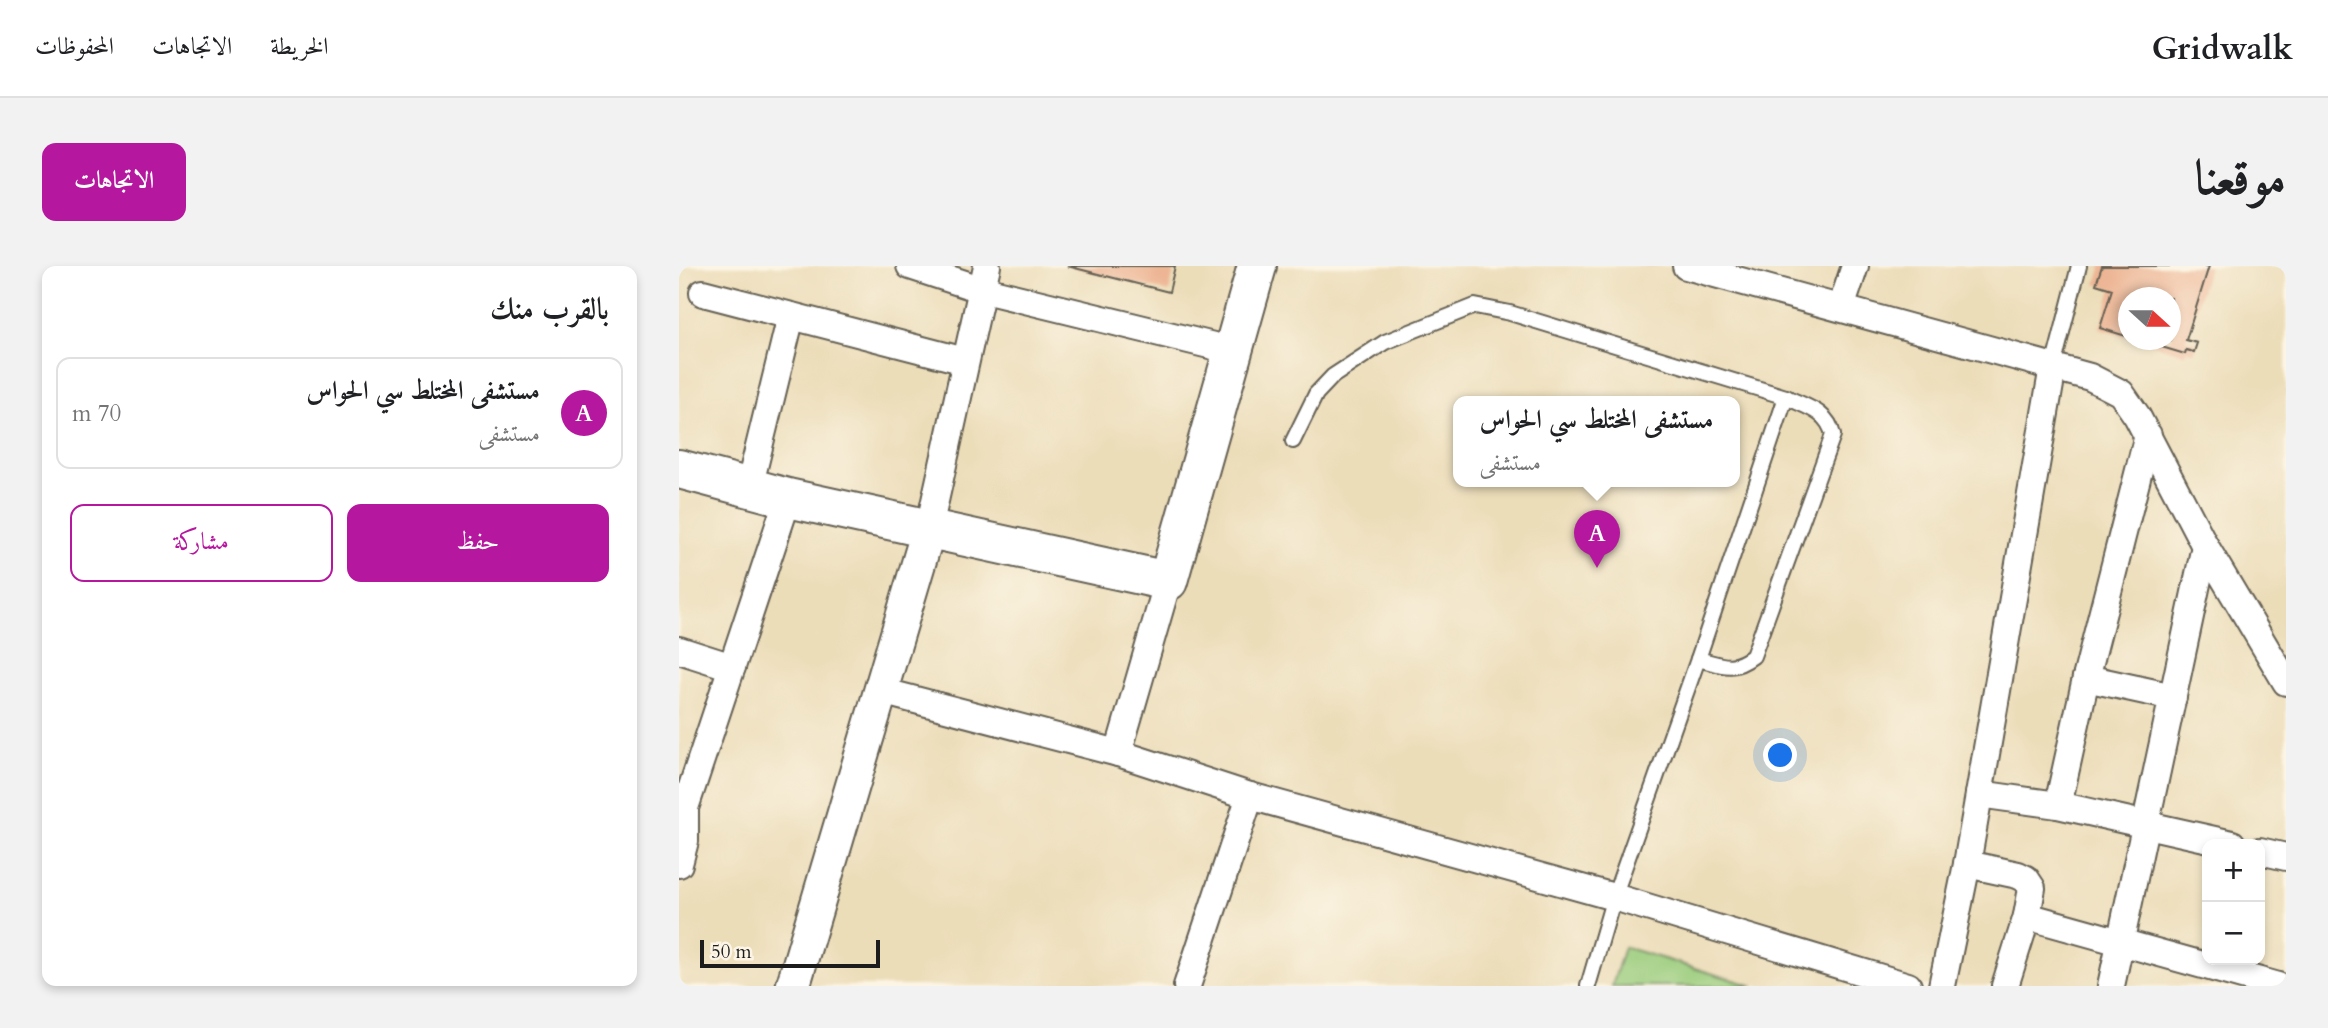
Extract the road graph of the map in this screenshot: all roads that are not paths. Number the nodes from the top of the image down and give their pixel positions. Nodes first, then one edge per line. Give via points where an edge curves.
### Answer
1 (910, 266) edge
2 (1258, 266) edge
3 (1686, 266) edge
4 (1855, 266) edge
5 (2079, 266) edge
6 (983, 278) edge
7 (703, 293) dead end
8 (1841, 308) junction
9 (791, 316) junction
10 (1234, 351) junction
11 (965, 361) junction
12 (2053, 366) junction
13 (1786, 397) junction
14 (2148, 435) junction
15 (1293, 442) dead end
16 (679, 470) edge
17 (749, 488) junction
18 (788, 498) junction
19 (929, 528) junction
20 (2205, 546) junction
21 (1168, 581) junction
22 (679, 650) edge
23 (1698, 659) junction
24 (731, 667) junction
25 (2086, 678) junction
26 (2286, 682) edge
27 (881, 691) junction
28 (2173, 697) junction
29 (1118, 753) junction
30 (1979, 793) junction
31 (1249, 796) junction
32 (2058, 805) junction
33 (2146, 824) junction
34 (2210, 839) edge
35 (681, 848) edge
36 (2265, 852) edge
37 (2286, 857) edge
38 (1967, 864) junction
39 (1614, 897) junction
40 (2027, 916) junction
41 (2121, 942) junction
42 (793, 986) edge
43 (1187, 986) edge
44 (1587, 986) edge
45 (1908, 986) edge
46 (1942, 986) edge
47 (2005, 986) edge
48 (2111, 986) edge
49 (2279, 986) edge

1 - 6 street
2 - 10 main road
3 - 8 street
4 - 8 street
5 - 12 lane
6 - 10 street
6 - 11 street
7 - 9 street
8 - 12 street
9 - 11 street
9 - 17 street
10 - 21 main road
11 - 19 street
12 - 14 street via 2121,393
12 - 30 street
13 - 15 lane via 1475,306 1385,342 1333,376 1316,394
13 - 23 lane
13 - 23 lane via 1826,418 1833,435 1753,656 1730,667
14 - 20 street
14 - 25 street
16 - 17 main road
17 - 18 main road
18 - 19 main road
18 - 24 street
19 - 21 main road
19 - 27 street
20 - 26 street
20 - 28 street
21 - 29 street
22 - 24 street
23 - 39 lane
24 - 35 street via 685,808
25 - 28 street
25 - 32 street
27 - 29 street
27 - 42 street
28 - 33 street
29 - 31 street
30 - 32 street
30 - 38 street
31 - 39 street
31 - 43 street
32 - 33 street
33 - 34 street
33 - 41 street
36 - 37 street
38 - 40 street via 2026,879 2032,888
38 - 46 street
39 - 44 lane
39 - 45 street
40 - 41 street
40 - 47 street
41 - 48 street
41 - 49 street

